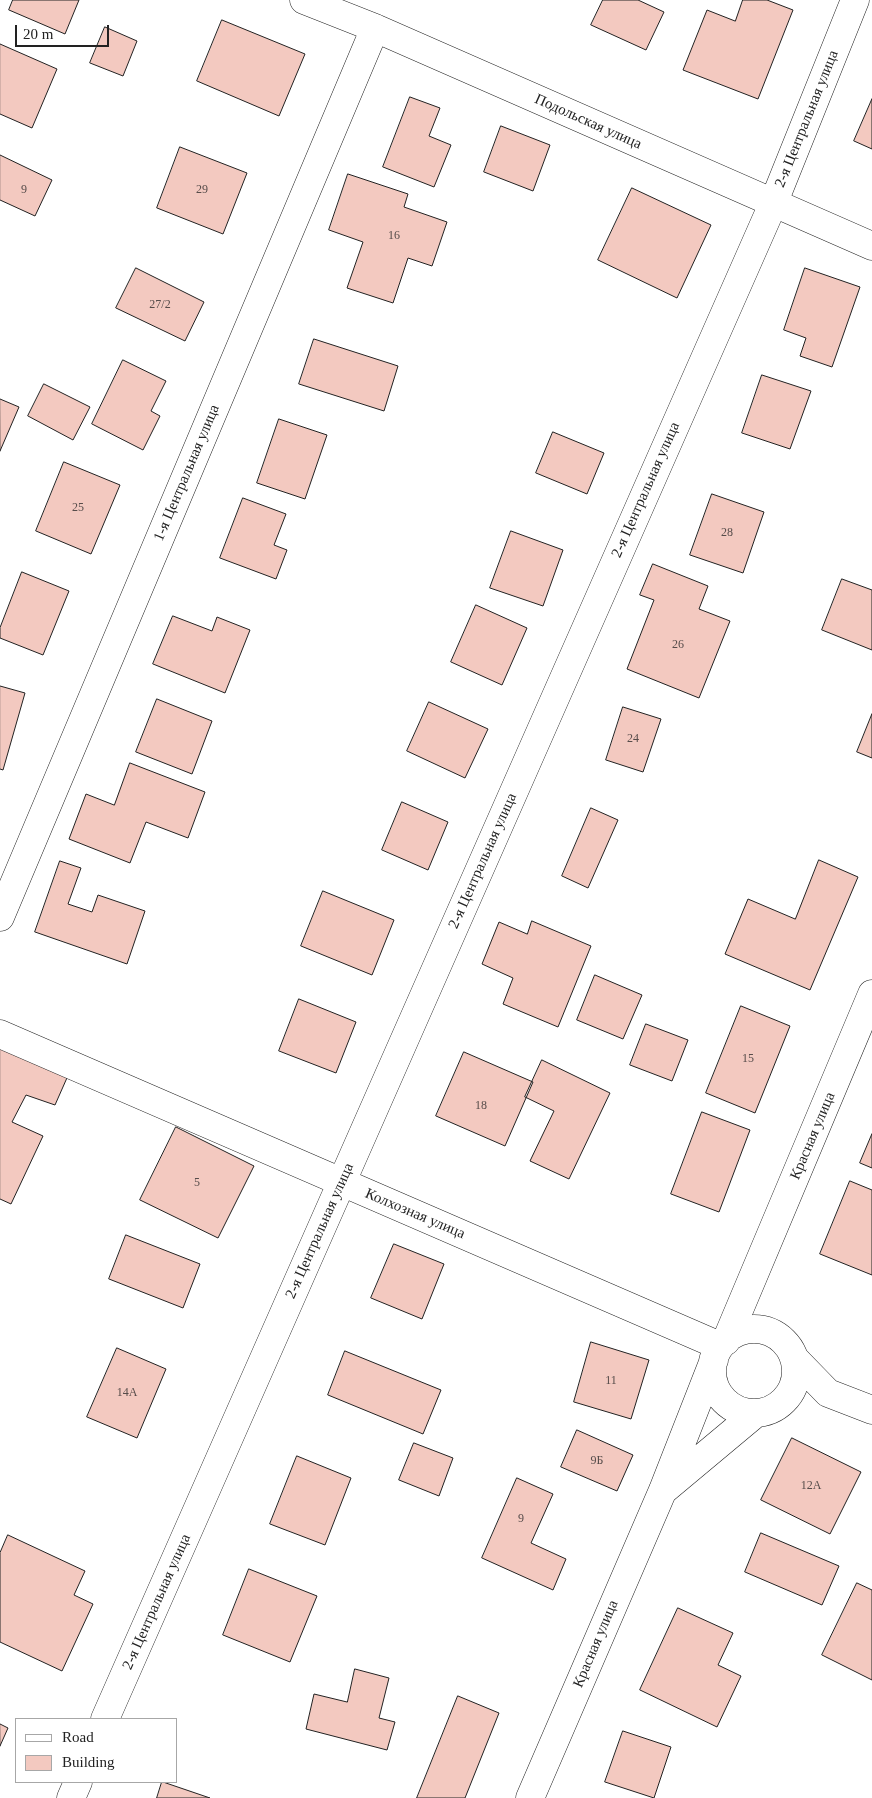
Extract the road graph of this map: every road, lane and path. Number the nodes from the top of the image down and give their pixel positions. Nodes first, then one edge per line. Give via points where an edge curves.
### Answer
1 (304, 0) edge
2 (855, 0) edge
3 (375, 28) junction
4 (773, 204) junction
5 (872, 246) edge
6 (0, 917) edge
7 (872, 994) edge
8 (0, 1034) edge
9 (341, 1182) junction
10 (754, 1277) junction
11 (761, 1329) junction
12 (720, 1349) junction
13 (794, 1358) junction
14 (828, 1393) junction
15 (784, 1401) junction
16 (872, 1410) edge
17 (756, 1413) junction
18 (663, 1490) junction
19 (106, 1718) edge
20 (78, 1783) edge
21 (71, 1798) edge
22 (530, 1798) edge

1 - 3 street, Подольская улица
2 - 4 street, 2-я Центральная улица
3 - 4 street, Подольская улица
3 - 6 street, 1-я Центральная улица
4 - 5 street, Подольская улица
4 - 9 street, 2-я Центральная улица
7 - 10 street, Красная улица
8 - 9 street, Колхозная улица
9 - 12 street, Колхозная улица
9 - 19 street, 2-я Центральная улица
10 - 11 street, Красная улица via 753,1306
10 - 12 street, Красная улица
11 - 12 street via 745,1330 731,1336
11 - 13 street via 775,1334 787,1344
12 - 17 street via 712,1376 718,1390 727,1402 740,1410
12 - 18 street, Красная улица
13 - 14 street
13 - 15 street via 796,1373
14 - 15 street
14 - 16 street
15 - 17 street
17 - 18 street, Красная улица
18 - 22 street, Красная улица
20 - 21 street

